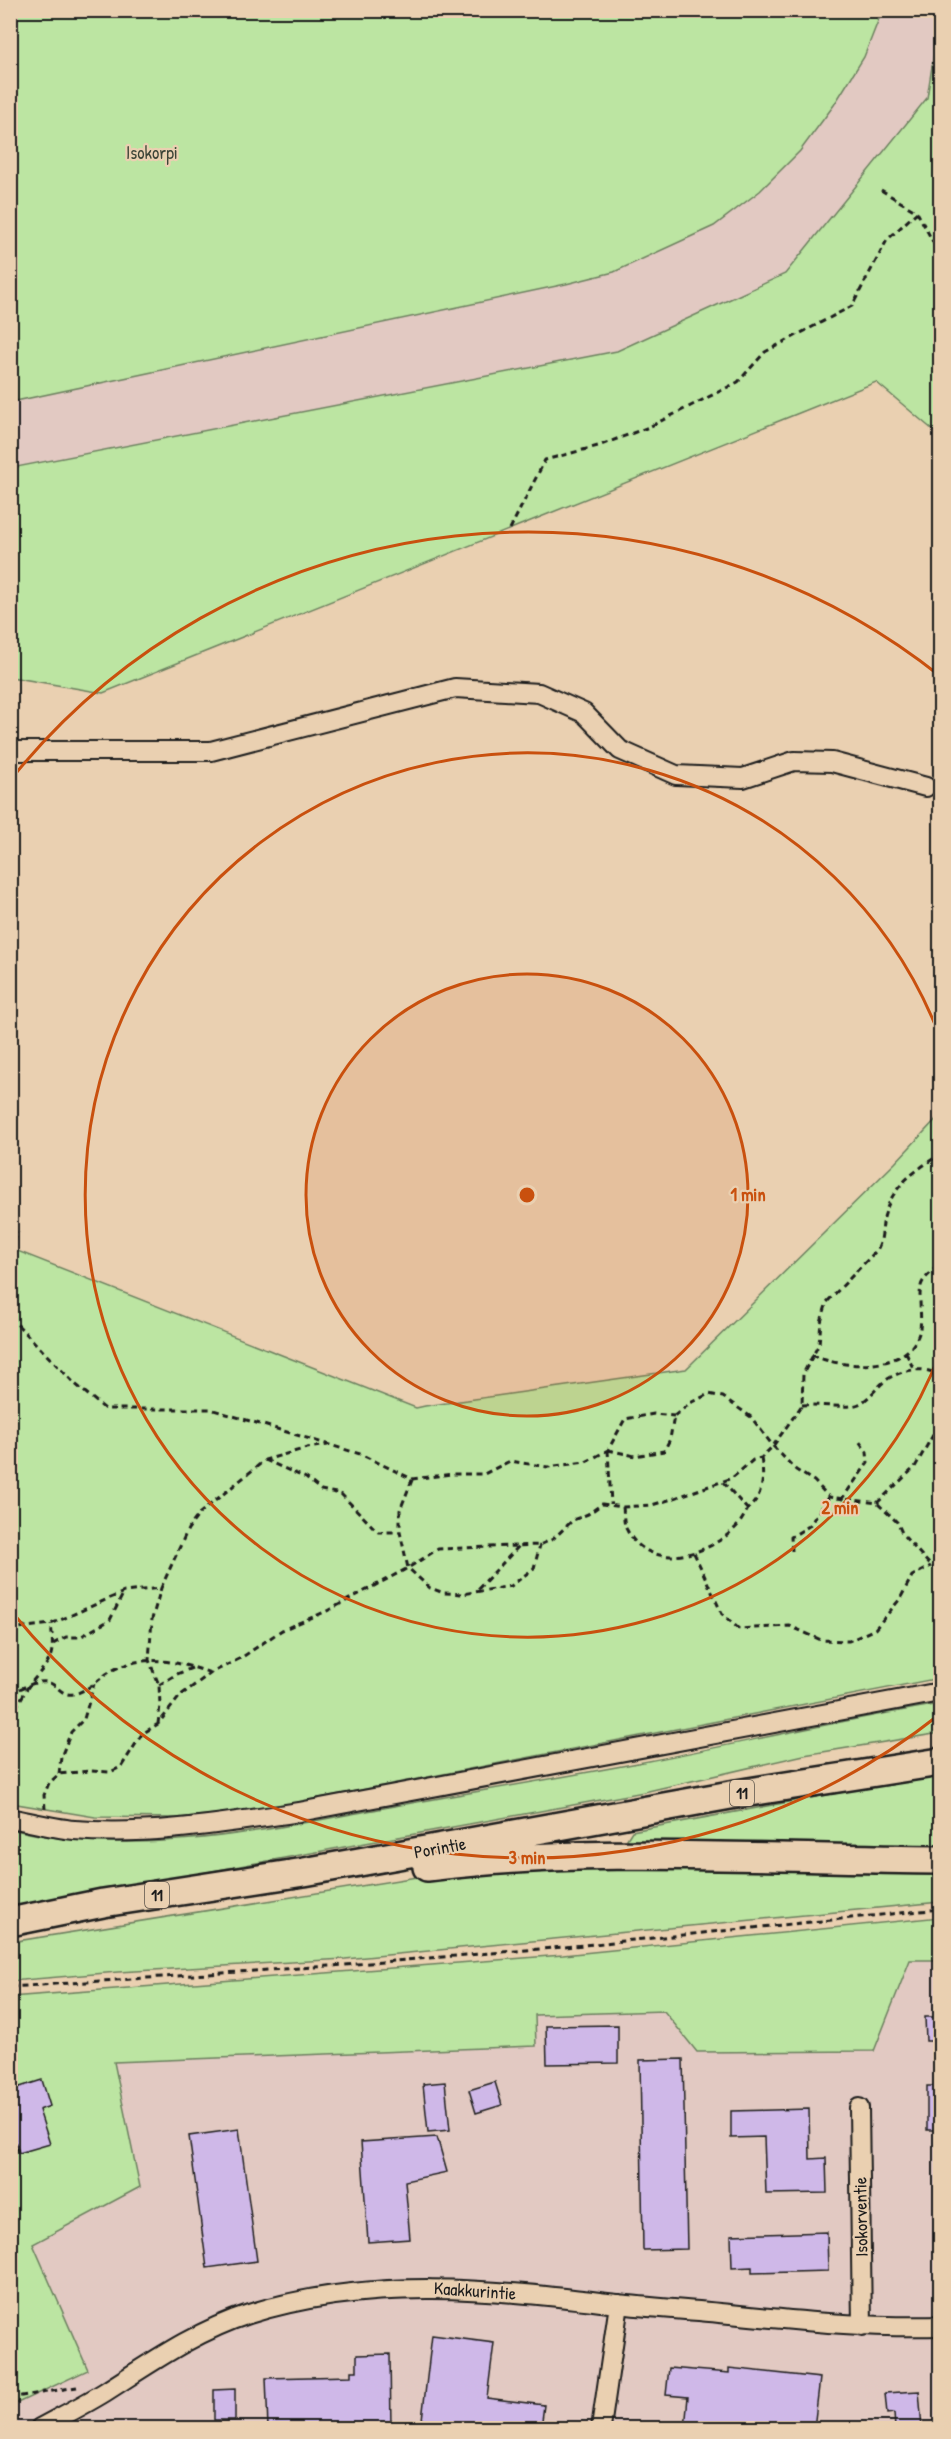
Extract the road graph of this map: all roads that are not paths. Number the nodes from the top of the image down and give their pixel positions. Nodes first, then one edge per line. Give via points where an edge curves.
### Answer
1 (10, 751) edge
2 (926, 787) dead end
3 (940, 1692) edge
4 (940, 1762) edge
5 (10, 1818) edge
6 (940, 1860) edge
7 (304, 1872) junction
8 (10, 1922) edge
9 (859, 2108) dead end
10 (619, 2304) junction
11 (862, 2326) junction
12 (940, 2326) edge
13 (40, 2428) edge
14 (601, 2428) edge

1 - 2 street via 211,751 455,688 539,693 584,713 620,750 676,775 743,778 794,761 832,762
3 - 5 street via 235,1821 131,1832 72,1830
4 - 7 highway, Porintie / 11 via 736,1794
6 - 7 highway via 557,1856 361,1875
7 - 8 highway, Porintie / 11 via 103,1903
9 - 11 street, Isokorventie
10 - 11 street, Kaakkurintie
10 - 13 street, Kaakkurintie via 443,2288 386,2289 310,2299 248,2314 208,2329
10 - 14 street
11 - 12 street, Kaakkurintie

